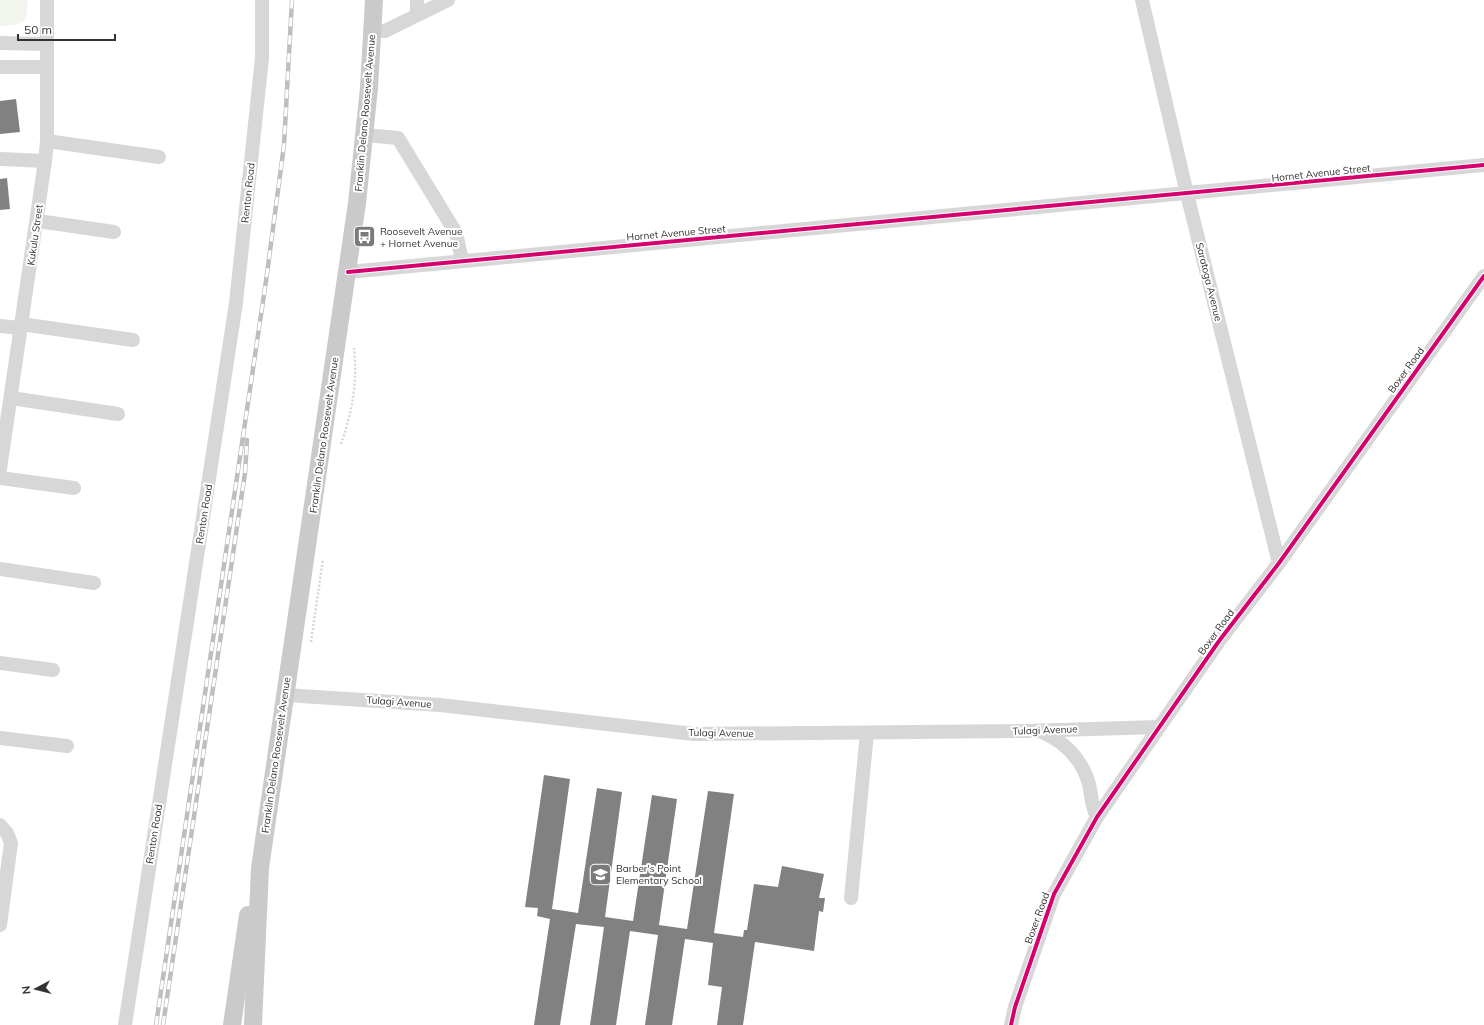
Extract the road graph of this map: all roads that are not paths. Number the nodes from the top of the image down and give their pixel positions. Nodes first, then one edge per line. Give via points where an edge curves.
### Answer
1 (46, 0) edge
2 (262, 0) edge
3 (374, 0) edge
4 (417, 0) edge
5 (448, 0) edge
6 (1142, 0) edge
7 (417, 15) junction
8 (373, 31) junction
9 (0, 43) edge
10 (47, 44) junction
11 (0, 67) edge
12 (47, 67) junction
13 (365, 135) junction
14 (47, 141) junction
15 (159, 157) dead end
16 (0, 159) edge
17 (45, 161) junction
18 (1484, 165) edge
19 (1187, 194) junction
20 (38, 221) junction
21 (114, 232) dead end
22 (462, 260) junction
23 (348, 272) junction
24 (1484, 276) edge
25 (0, 326) edge
26 (21, 326) junction
27 (133, 340) dead end
28 (11, 398) junction
29 (118, 414) dead end
30 (0, 469) edge
31 (0, 478) edge
32 (74, 488) dead end
33 (1278, 563) junction
34 (0, 568) edge
35 (94, 583) dead end
36 (0, 664) edge
37 (53, 670) dead end
38 (285, 695) junction
39 (1159, 727) junction
40 (1038, 731) junction
41 (866, 733) junction
42 (0, 738) edge
43 (67, 746) dead end
44 (1097, 817) junction
45 (0, 825) edge
46 (260, 868) junction
47 (851, 898) dead end
48 (0, 925) edge
49 (125, 1025) edge
50 (232, 1025) edge
51 (253, 1025) edge
52 (1011, 1025) edge

1 - 10 street, Kukulu Street
2 - 49 street, Renton Road via 262,58 236,303
3 - 8 main road, Franklin Delano Roosevelt Avenue
4 - 7 street
5 - 7 street
6 - 19 street, Saratoga Avenue
7 - 8 street via 385,31
8 - 13 main road, Franklin Delano Roosevelt Avenue
9 - 10 street
10 - 12 street, Kukulu Street
11 - 12 street
12 - 14 street, Kukulu Street
13 - 22 street via 398,138 456,233
13 - 23 main road, Franklin Delano Roosevelt Avenue
14 - 15 street
14 - 17 street, Kukulu Street
16 - 17 street
17 - 20 street, Kukulu Street
18 - 19 street, Hornet Avenue Street
19 - 22 street, Hornet Avenue Street
19 - 33 street, Saratoga Avenue
20 - 21 street
20 - 26 street, Kukulu Street
22 - 23 street, Hornet Avenue Street
23 - 38 main road, Franklin Delano Roosevelt Avenue
24 - 33 street, Boxer Road
25 - 26 street
26 - 27 street
26 - 28 street, Kukulu Street
28 - 29 street
28 - 30 street, Kukulu Street
31 - 32 street
33 - 39 street, Boxer Road
34 - 35 street
36 - 37 street
38 - 41 street, Tulagi Avenue via 440,705 694,734
38 - 46 main road, Franklin Delano Roosevelt Avenue
39 - 40 street, Tulagi Avenue
39 - 44 street, Boxer Road
40 - 41 street, Tulagi Avenue
40 - 44 street via 1067,747 1081,764
41 - 47 street
42 - 43 street
44 - 52 street, Boxer Road via 1054,894
45 - 48 street via 8,833 11,848
46 - 50 main road, Franklin Delano Roosevelt Avenue via 248,912
46 - 51 main road, Franklin Delano Roosevelt Avenue

